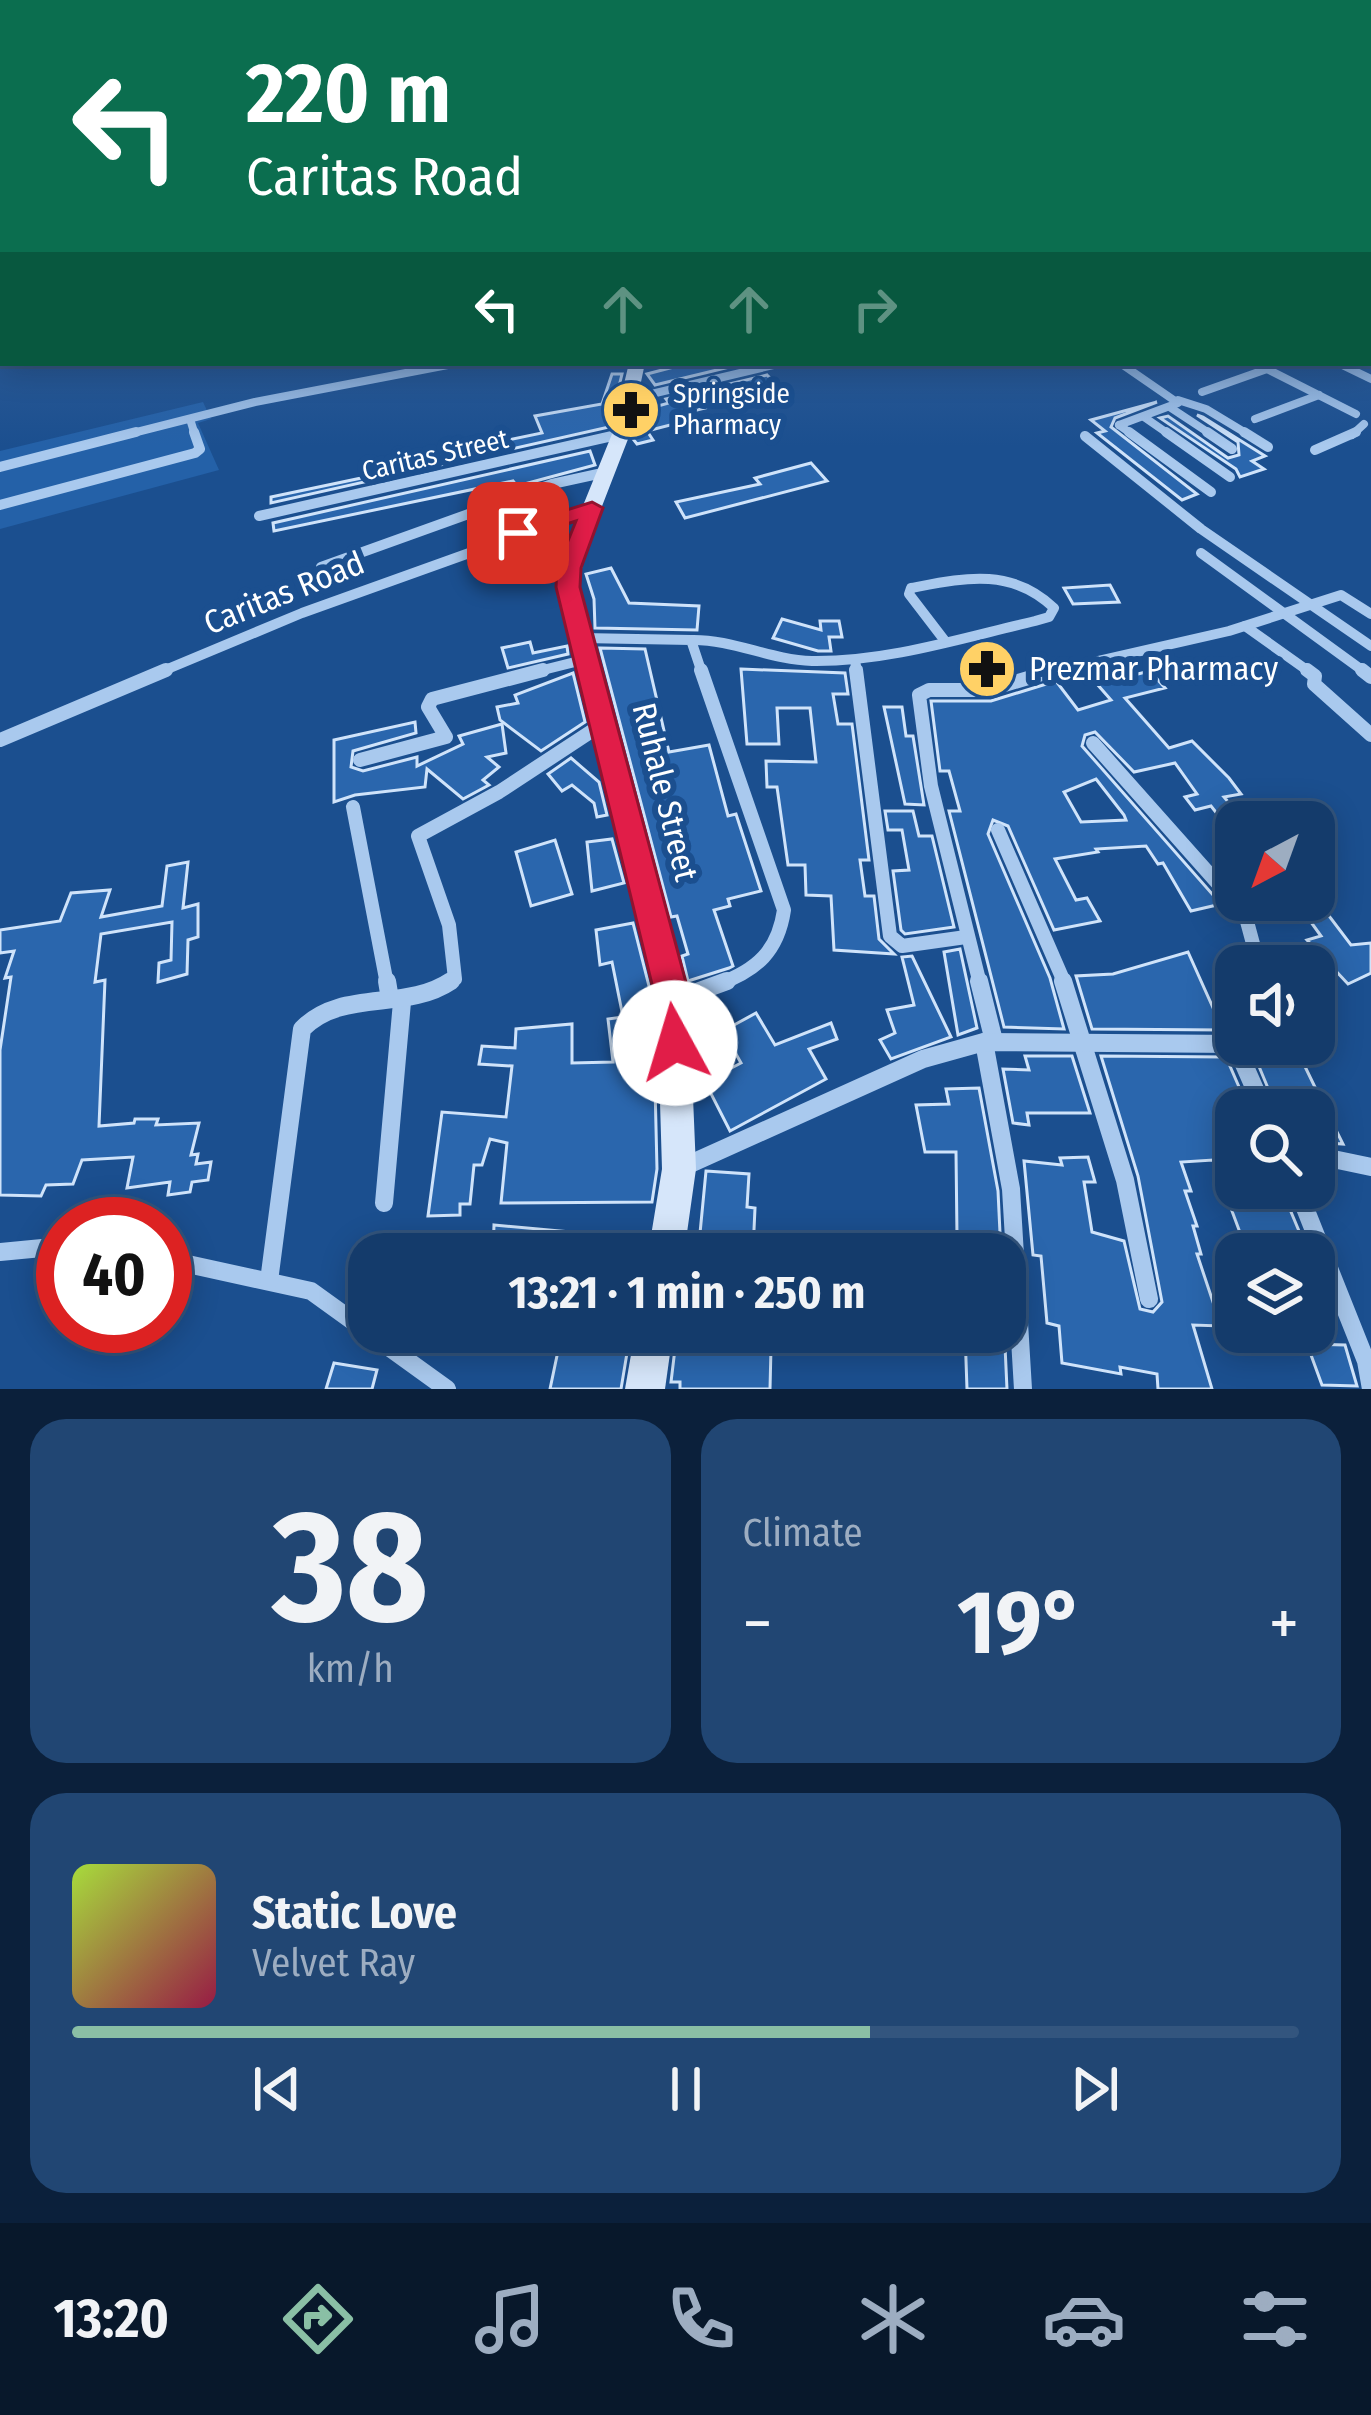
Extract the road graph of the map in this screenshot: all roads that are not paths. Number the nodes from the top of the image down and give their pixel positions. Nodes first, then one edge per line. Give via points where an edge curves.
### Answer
1 (442, 366) edge
2 (639, 366) edge
3 (769, 366) edge
4 (1124, 366) edge
5 (1262, 366) edge
6 (1343, 366) edge
7 (1268, 369) junction
8 (1371, 379) edge
9 (1202, 392) dead end
10 (1319, 395) junction
11 (626, 400) junction
12 (1174, 404) junction
13 (1144, 417) junction
14 (1367, 417) edge
15 (190, 419) junction
16 (1255, 419) dead end
17 (621, 434) junction
18 (1085, 436) dead end
19 (1268, 447) dead end
20 (1232, 449) dead end
21 (1315, 450) dead end
22 (0, 467) edge
23 (607, 472) junction
24 (1230, 477) dead end
25 (1211, 492) dead end
26 (0, 505) edge
27 (592, 508) junction
28 (259, 516) dead end
29 (1201, 553) dead end
30 (321, 567) dead end
31 (1309, 604) junction
32 (1285, 613) junction
33 (1371, 614) edge
34 (1245, 626) junction
35 (691, 640) junction
36 (945, 641) junction
37 (1371, 646) edge
38 (585, 648) junction
39 (855, 660) junction
40 (1371, 677) edge
41 (605, 723) junction
42 (1371, 735) edge
43 (0, 740) edge
44 (1093, 743) dead end
45 (360, 760) dead end
46 (353, 807) dead end
47 (998, 830) dead end
48 (966, 938) junction
49 (1253, 945) edge
50 (396, 1000) junction
51 (674, 1001) junction
52 (1083, 1041) junction
53 (989, 1042) junction
54 (1215, 1044) edge
55 (1335, 1159) edge
56 (1371, 1167) edge
57 (679, 1169) junction
58 (384, 1203) dead end
59 (1305, 1209) edge
60 (669, 1233) edge
61 (36, 1249) edge
62 (0, 1252) edge
63 (192, 1265) edge
64 (269, 1281) junction
65 (1148, 1299) dead end
66 (651, 1353) edge
67 (447, 1389) edge
68 (645, 1389) edge
69 (1023, 1389) edge
70 (1371, 1389) edge

1 - 15 street
2 - 11 street, Ruhale Street
3 - 11 street
4 - 12 street
5 - 7 street
6 - 8 street
7 - 9 street
7 - 10 street
10 - 14 street
10 - 16 street
11 - 17 street, Ruhale Street
12 - 13 street
12 - 19 street via 1206,409
12 - 20 street
13 - 24 street
13 - 25 street via 1119,424
14 - 21 street via 1353,435
15 - 22 street
15 - 26 street via 195,453
17 - 23 street, Ruhale Street
17 - 28 street, Caritas Street
18 - 31 street
23 - 27 street, Ruhale Street
23 - 30 street
27 - 38 street, Ruhale Street via 568,587
27 - 43 street, Caritas Road via 302,613
29 - 32 street
31 - 32 street
31 - 33 street via 1340,595
31 - 37 street
32 - 34 street
32 - 40 street
34 - 42 street via 1315,676 1314,684
34 - 48 street via 973,693 923,692 931,785
35 - 38 street
35 - 39 street via 728,638 801,661
35 - 51 street via 784,910 783,937 749,972
36 - 36 street via 911,588 999,575 1054,608 1049,617
36 - 39 street
38 - 41 street, Ruhale Street
38 - 45 street via 432,699 428,706 446,737
39 - 48 street via 890,936 902,946
41 - 50 street via 418,836 449,925 455,979
41 - 51 street, Ruhale Street
44 - 49 street via 1245,914
46 - 50 street
47 - 52 street
48 - 53 street
50 - 58 street
50 - 64 street via 321,1010 302,1029
51 - 57 street, Ruhale Street
52 - 53 street
52 - 54 street
52 - 65 street via 1125,1180
53 - 57 street via 923,1059
53 - 69 street via 1011,1190
55 - 56 street
57 - 60 street, Ruhale Street
59 - 70 street
61 - 62 street
63 - 64 street
64 - 67 street via 310,1291
66 - 68 street

